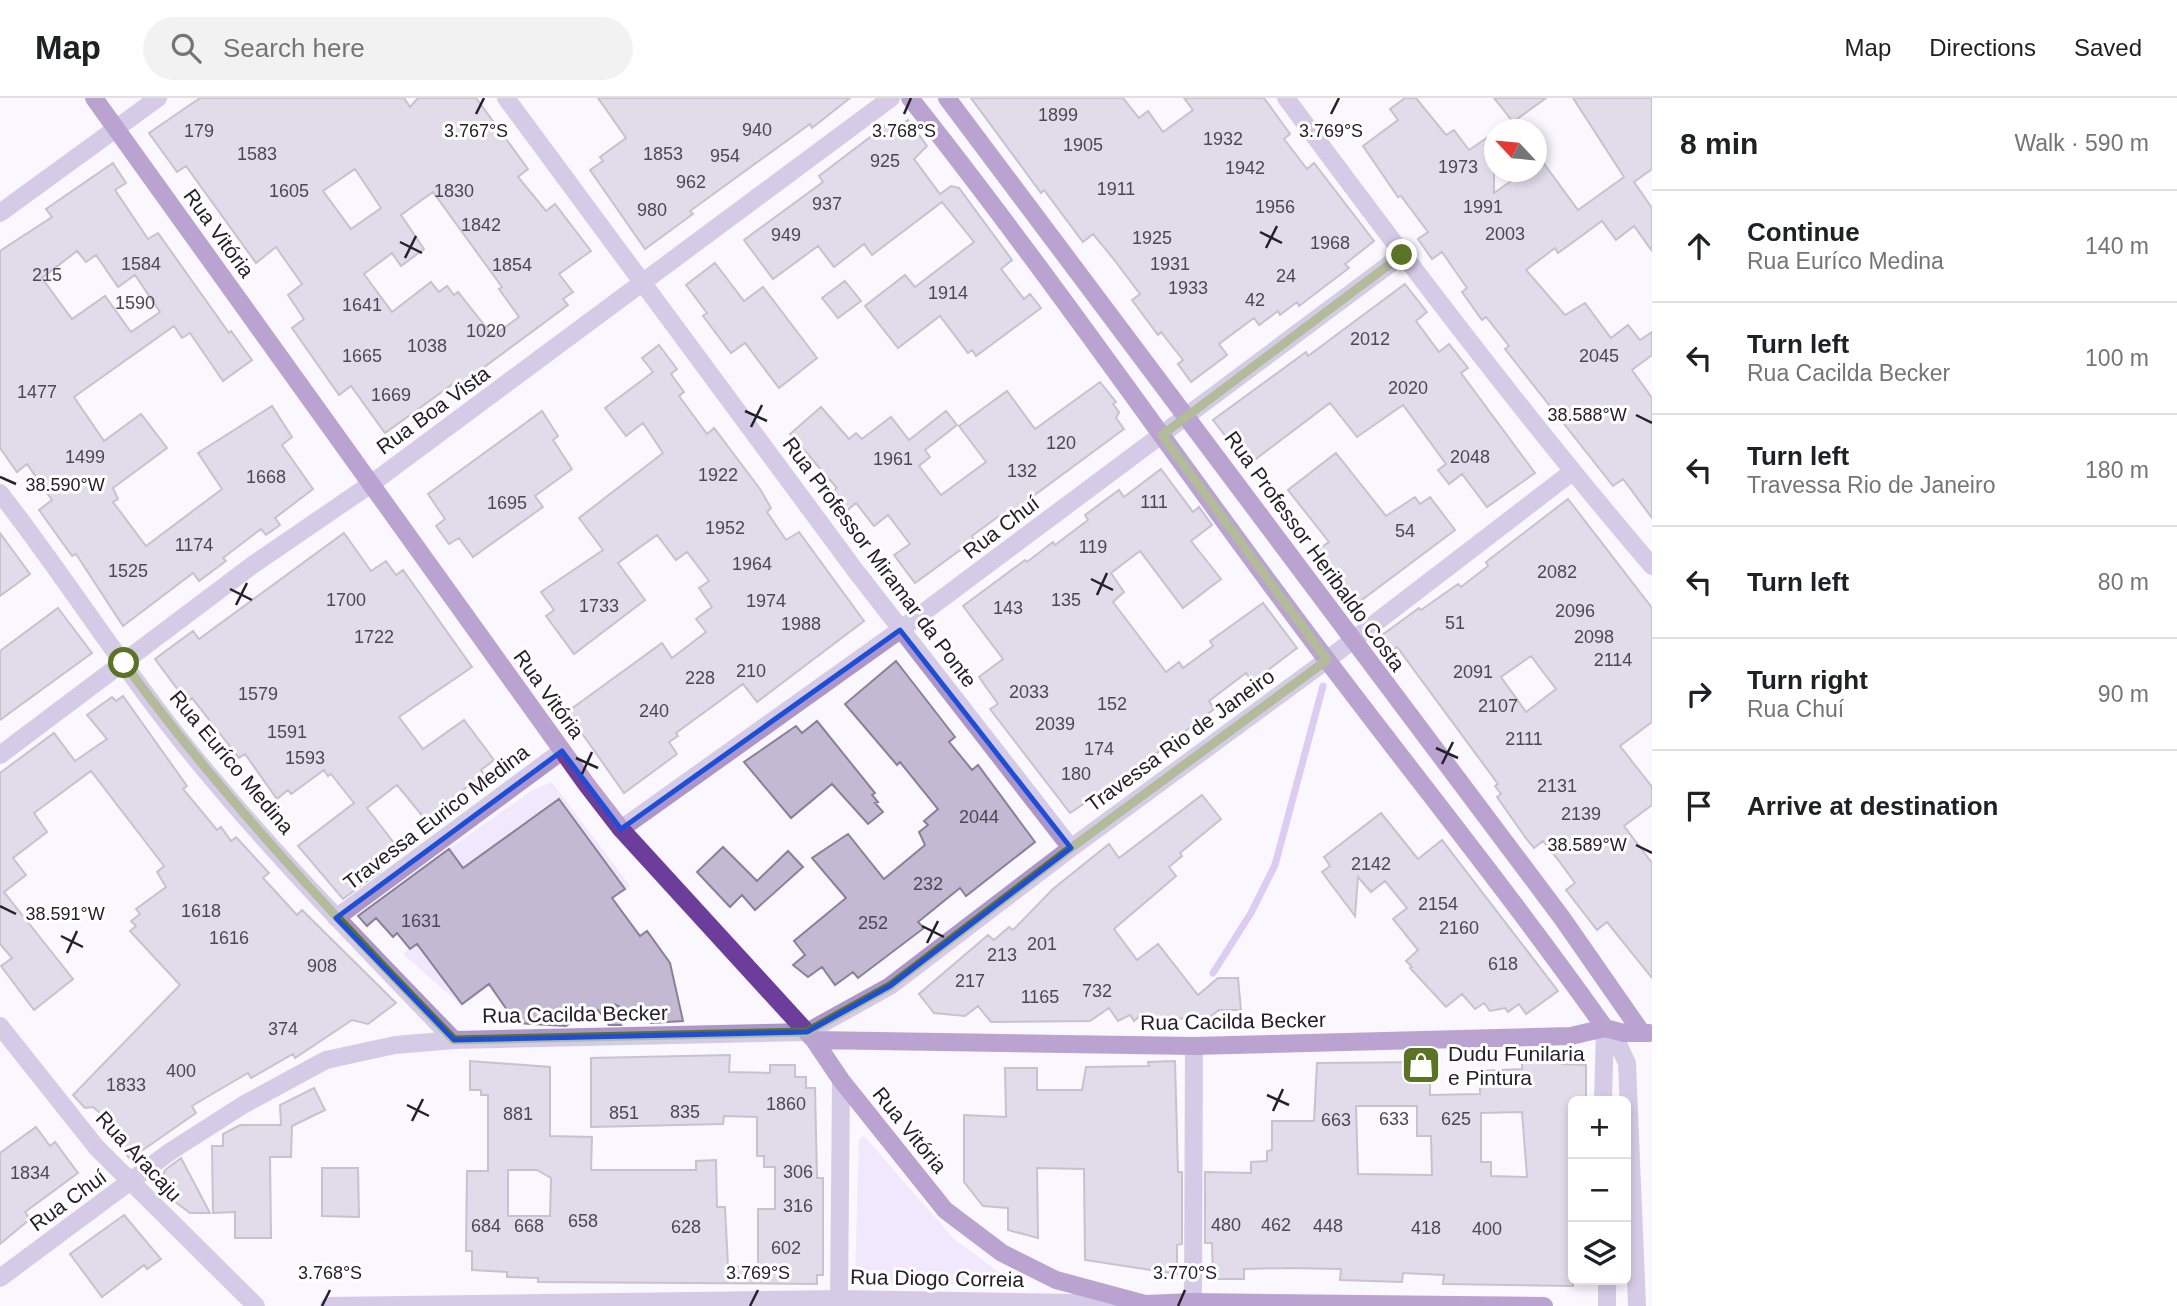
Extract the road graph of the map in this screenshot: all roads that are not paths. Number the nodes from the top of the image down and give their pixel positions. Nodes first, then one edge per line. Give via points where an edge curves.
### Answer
1 (94, 98) edge
2 (158, 98) edge
3 (506, 98) edge
4 (891, 98) edge
5 (910, 98) edge
6 (947, 98) edge
7 (1286, 98) edge
8 (116, 129) junction
9 (0, 213) edge
10 (1402, 255) junction
11 (644, 283) junction
12 (1186, 415) junction
13 (1162, 435) junction
14 (1572, 472) junction
15 (371, 484) junction
16 (0, 493) edge
17 (1652, 566) edge
18 (900, 630) junction
19 (1352, 641) junction
20 (1327, 660) junction
21 (124, 663) junction
22 (562, 751) junction
23 (0, 755) edge
24 (621, 829) junction
25 (1071, 848) junction
26 (336, 918) junction
27 (0, 1026) edge
28 (1605, 1028) junction
29 (1647, 1033) edge
30 (810, 1036) junction
31 (454, 1040) junction
32 (1194, 1046) junction
33 (841, 1080) junction
34 (1603, 1096) edge
35 (130, 1182) junction
36 (0, 1278) edge
37 (1607, 1285) edge
38 (839, 1302) edge
39 (1193, 1302) junction
40 (1144, 1305) edge
41 (1308, 1305) edge
42 (256, 1306) edge
43 (329, 1306) edge
44 (1544, 1306) edge
45 (1607, 1306) edge
46 (1637, 1306) edge

1 - 8 main road, Rua Vitória
2 - 8 street
3 - 11 street, Rua Professor Miramar da Ponte
4 - 11 street, Rua Boa Vista
5 - 13 main road via 1014,230
6 - 12 main road, Rua Professor Heribaldo Costa
7 - 10 street
8 - 9 street
8 - 15 main road, Rua Vitória
10 - 12 street, Rua Chuí
10 - 14 street
11 - 15 street, Rua Boa Vista
11 - 18 street, Rua Professor Miramar da Ponte
12 - 13 street, Rua Chuí
12 - 19 main road, Rua Professor Heribaldo Costa
13 - 18 street, Rua Chuí
13 - 20 main road
14 - 17 street
14 - 19 street, Travessa Rio de Janeiro
15 - 21 street, Rua Boa Vista via 254,564
15 - 22 main road, Rua Vitória
16 - 21 street, Rua Euríco Medina
18 - 24 street, Rua Chuí
18 - 25 street, Rua Professor Miramar da Ponte
19 - 20 street, Travessa Rio de Janeiro
19 - 29 main road, Rua Professor Heribaldo Costa
20 - 25 street, Travessa Rio de Janeiro
20 - 28 main road via 1478,854
21 - 23 street, Rua Boa Vista
21 - 26 street, Rua Euríco Medina via 228,798
22 - 24 main road, Rua Vitória
22 - 26 street, Travessa Eurico Medina
24 - 30 main road, Rua Vitória
25 - 30 street, Travessa Rio de Janeiro via 890,986
26 - 31 street, Rua Euríco Medina
27 - 35 street, Rua Aracaju via 97,1148
28 - 29 main road, Rua Cacilda Becker
28 - 32 main road, Rua Cacilda Becker via 1571,1036
28 - 34 street
28 - 46 street via 1627,1063
30 - 31 street, Rua Cacilda Becker
30 - 32 main road, Rua Cacilda Becker
30 - 33 main road, Rua Vitória
31 - 35 street, Rua Cacilda Becker via 395,1045 326,1060 243,1105
32 - 39 street
33 - 38 street
33 - 40 main road, Rua Vitória via 945,1210 1002,1254 1056,1280
35 - 36 street, Rua Chuí
35 - 42 street, Rua Aracaju
37 - 45 street
38 - 40 street, Rua Diogo Correia
38 - 43 street, Rua Diogo Correia
39 - 40 main road, Rua Diogo Correia
39 - 41 main road, Rua Diogo Correia
41 - 44 main road, Rua Diogo Correia

